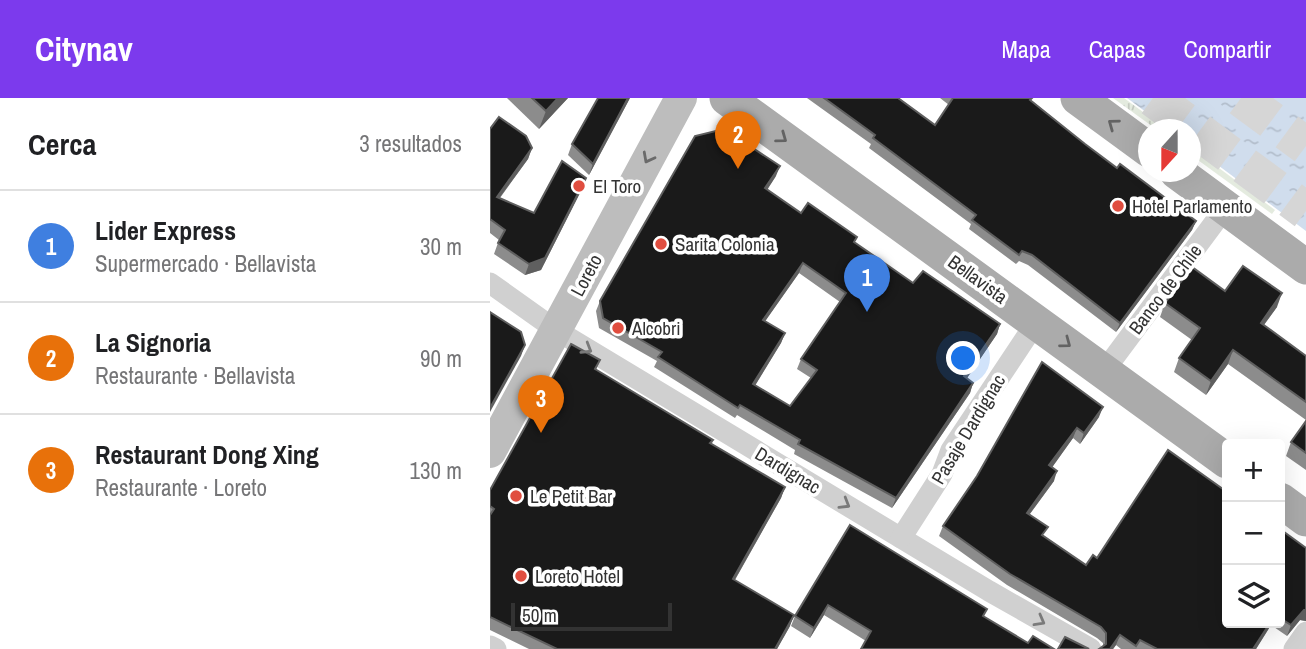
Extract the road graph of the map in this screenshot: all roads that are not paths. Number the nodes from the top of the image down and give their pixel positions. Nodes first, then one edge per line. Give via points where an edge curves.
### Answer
1 (681, 98) edge
2 (727, 98) edge
3 (1078, 98) edge
4 (1138, 142) edge
5 (1191, 182) edge
6 (1226, 207) junction
7 (1306, 267) edge
8 (490, 283) edge
9 (1037, 321) junction
10 (556, 330) junction
11 (1104, 371) junction
12 (490, 452) edge
13 (1222, 457) edge
14 (1284, 502) edge
15 (1306, 519) edge
16 (901, 538) junction
17 (1306, 632) edge
18 (490, 646) edge
19 (496, 649) edge
20 (1091, 649) edge
21 (1294, 649) edge

1 -> 10 main road, Loreto
2 -> 9 main road, Bellavista
4 -> 3 main road
5 - 6 main road
6 - 7 main road
6 - 11 street, Banco de Chile
8 - 10 street, Dardignac
9 -> 11 main road, Bellavista
9 - 16 street, Pasaje Dardignac via 951,450 942,474
10 - 12 main road, Loreto
10 -> 16 street, Dardignac
11 - 13 main road, Bellavista
14 - 15 main road
16 -> 20 street, Dardignac
17 - 21 street
18 - 19 street

